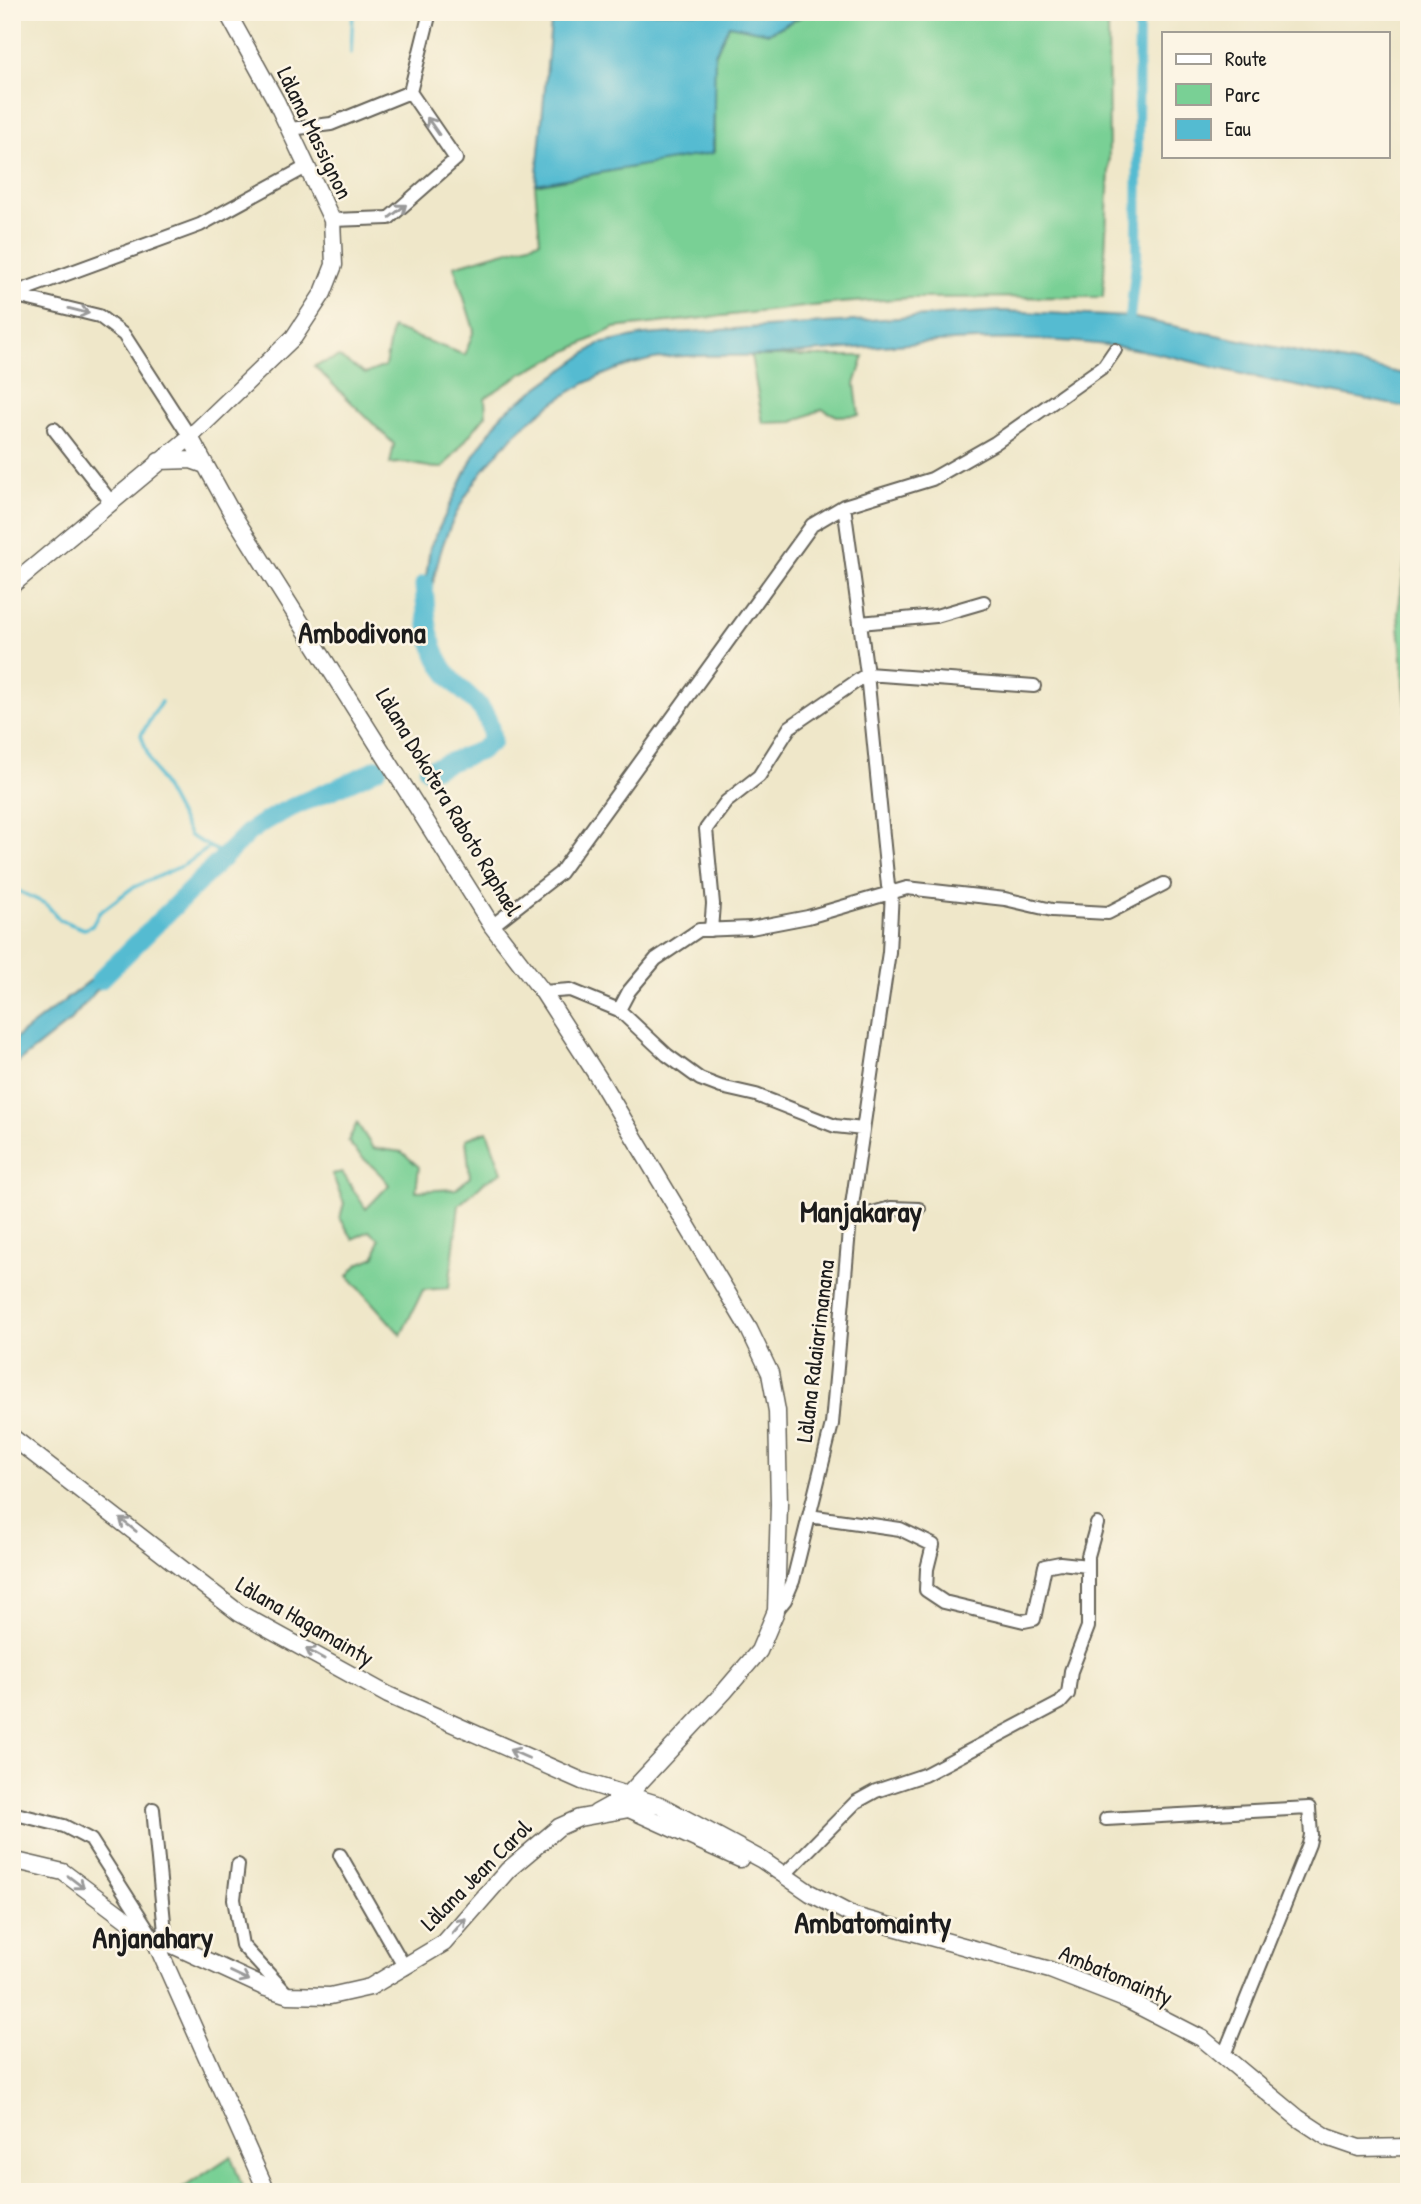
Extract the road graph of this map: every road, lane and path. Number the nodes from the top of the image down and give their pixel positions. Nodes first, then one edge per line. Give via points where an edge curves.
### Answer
1 (227, 12) edge
2 (430, 12) edge
3 (410, 92) junction
4 (290, 129) junction
5 (308, 166) junction
6 (332, 220) junction
7 (12, 295) edge
8 (1115, 351) dead end
9 (54, 429) dead end
10 (190, 437) junction
11 (159, 461) junction
12 (205, 465) junction
13 (111, 502) junction
14 (844, 506) junction
15 (12, 585) edge
16 (984, 602) dead end
17 (860, 623) junction
18 (867, 674) junction
19 (1034, 686) dead end
20 (1164, 884) dead end
21 (892, 891) junction
22 (495, 923) junction
23 (711, 930) junction
24 (543, 992) junction
25 (619, 1010) junction
26 (863, 1129) junction
27 (919, 1209) dead end
28 (850, 1219) junction
29 (12, 1437) edge
30 (809, 1516) junction
31 (1097, 1524) dead end
32 (1088, 1566) junction
33 (776, 1611) junction
34 (660, 1763) junction
35 (582, 1781) junction
36 (607, 1791) junction
37 (632, 1798) junction
38 (153, 1809) dead end
39 (653, 1810) junction
40 (12, 1813) edge
41 (596, 1814) junction
42 (579, 1818) junction
43 (1106, 1819) dead end
44 (340, 1855) dead end
45 (12, 1860) edge
46 (238, 1865) dead end
47 (784, 1875) junction
48 (160, 1941) junction
49 (405, 1968) junction
50 (288, 1995) junction
51 (1224, 2055) junction
52 (1409, 2147) edge
53 (267, 2192) edge

1 - 4 main road, Làlana Massignon
2 - 3 street
3 - 4 street via 331,124
6 -> 3 street via 389,218 456,159
4 - 5 main road, Làlana Massignon
5 - 6 main road, Làlana Massignon
5 - 7 street via 200,225
6 - 10 main road, Làlana Massignon via 334,265 309,318 295,337
7 -> 10 street via 99,316 124,335
8 - 14 street via 1104,366 995,443 932,478
9 - 13 street
10 - 11 main road, Làlana Massignon
10 - 12 main road, Làlana Dokotera Raboto Raphael
11 - 12 main road via 191,460
11 - 13 main road, Làlana Massignon
12 - 22 main road, Làlana Dokotera Raboto Raphael
13 - 15 main road, Làlana Massignon
14 - 17 street, Làlana Ralaiarimanana
14 - 22 street via 812,525 560,873
16 - 17 street via 936,616
17 - 18 street, Làlana Ralaiarimanana
18 - 19 street
18 - 21 street, Làlana Ralaiarimanana
18 - 23 street via 790,727 759,776 726,802 706,829
20 - 21 street via 1108,913 1052,910 1005,899 907,888
21 - 23 street via 808,917
21 - 26 street, Làlana Ralaiarimanana via 889,952
22 - 24 main road, Làlana Dokotera Raboto Raphael
23 - 25 street via 699,930 656,959
24 - 25 street via 570,990
24 - 33 main road, Làlana Dokotera Raboto Raphael via 688,1226 749,1329 769,1373 777,1411
25 - 26 street via 700,1079 756,1094 835,1126
26 - 28 street, Làlana Ralaiarimanana
27 - 28 street via 891,1208
28 - 30 street, Làlana Ralaiarimanana via 832,1424
35 -> 29 main road, Làlana Hagamainty via 388,1695 239,1613
30 - 32 street via 900,1529 933,1545 926,1590 944,1602 1024,1622 1034,1619 1045,1566
30 - 33 street, Làlana Ralaiarimanana via 793,1580
31 - 32 street
32 - 47 street via 1088,1627 1071,1671 1068,1694 1060,1703 924,1775 856,1802
33 - 34 main road via 759,1651
34 - 36 main road via 631,1790
34 - 37 main road
34 - 39 main road via 646,1788
35 - 36 main road, Làlana Hagamainty
35 - 42 main road via 596,1797
36 - 37 main road, Làlana Hagamainty
37 - 39 main road
37 - 41 main road
38 - 48 street
39 - 41 main road
39 - 47 main road, Ambatomainty via 760,1868
40 - 48 street via 64,1826 91,1840
41 - 42 main road, Làlana Jean Carol
49 -> 42 main road, Làlana Jean Carol via 444,1943 508,1870 538,1844 559,1826
43 - 51 street via 1309,1808 1308,1844
44 - 49 street
45 -> 48 main road, Làlana Jean Carol via 63,1872
46 - 50 street via 234,1899 242,1945
47 - 51 main road, Ambatomainty via 854,1916 1050,1970 1127,2000 1203,2039
48 -> 50 main road, Làlana Jean Carol
48 - 53 main road
49 - 50 main road, Làlana Jean Carol via 370,1987 330,1996
51 - 52 main road, Ambatomainty via 1327,2137 1359,2148

